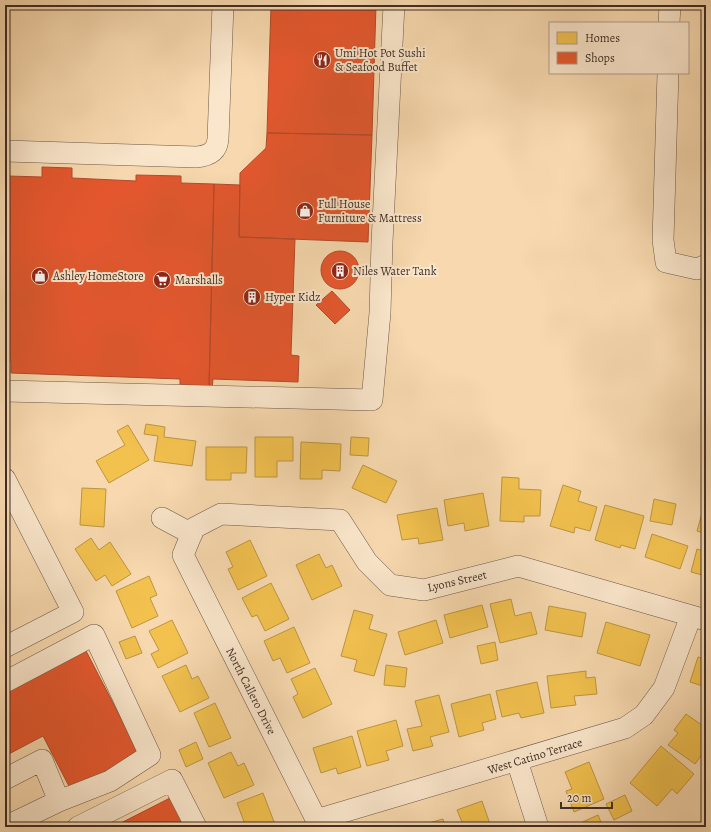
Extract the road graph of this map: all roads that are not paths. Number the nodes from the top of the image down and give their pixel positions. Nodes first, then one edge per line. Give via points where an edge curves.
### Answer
1 (223, 5) edge
2 (394, 5) edge
3 (670, 5) edge
4 (669, 22) edge
5 (668, 74) edge
6 (5, 151) edge
7 (706, 265) edge
8 (5, 391) edge
9 (5, 479) edge
10 (162, 518) dead end
11 (192, 534) junction
12 (183, 555) joint
13 (698, 618) edge
14 (5, 647) edge
15 (5, 682) edge
16 (517, 761) junction
17 (5, 779) edge
18 (59, 801) junction
19 (318, 824) edge
20 (5, 827) edge
21 (78, 827) edge
22 (196, 827) edge
23 (538, 827) edge

1 - 6 street via 218,139 212,153 196,158
2 - 8 street via 380,312 372,400
3 - 4 street
5 - 7 street via 663,240 666,262 697,269
9 - 14 street via 73,612
10 - 11 street
11 - 12 street, Lyons Street
11 - 13 street, Lyons Street via 194,528 221,514 340,520 367,562 390,585 424,590 518,566
12 - 19 street, North Callero Drive
13 - 16 street, West Catino Terrace via 664,688 644,716 625,728
15 - 18 street via 94,635 147,748 150,755 110,781
16 - 19 street, West Catino Terrace
16 - 23 street
17 - 18 street via 42,760
18 - 20 street
21 - 22 street via 172,780

